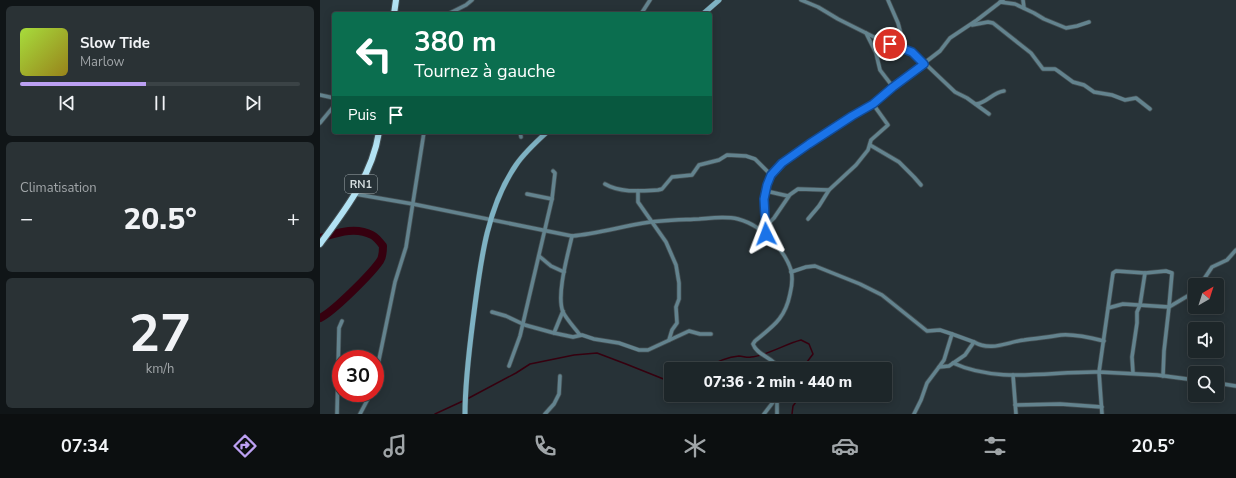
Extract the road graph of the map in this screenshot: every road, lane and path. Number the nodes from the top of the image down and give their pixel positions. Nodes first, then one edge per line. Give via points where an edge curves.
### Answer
1 (396, 0) edge
2 (472, 0) edge
3 (650, 0) edge
4 (719, 0) edge
5 (801, 0) edge
6 (888, 0) edge
7 (1023, 0) edge
8 (1001, 1) edge
9 (1024, 8) junction
10 (394, 12) edge
11 (451, 12) edge
12 (642, 12) edge
13 (705, 12) edge
14 (1089, 22) dead end
15 (970, 25) junction
16 (866, 33) junction
17 (905, 49) junction
18 (924, 64) junction
19 (893, 87) junction
20 (1004, 90) dead end
21 (320, 95) edge
22 (332, 98) edge
23 (873, 104) junction
24 (976, 104) junction
25 (332, 108) edge
26 (1150, 109) dead end
27 (989, 114) dead end
28 (320, 123) edge
29 (378, 134) edge
30 (424, 134) edge
31 (520, 134) edge
32 (545, 134) edge
33 (521, 137) dead end
34 (870, 145) junction
35 (553, 170) dead end
36 (771, 175) junction
37 (604, 184) dead end
38 (921, 186) dead end
39 (638, 190) junction
40 (829, 190) junction
41 (766, 191) junction
42 (355, 194) junction
43 (527, 194) dead end
44 (789, 196) junction
45 (552, 199) junction
46 (413, 204) junction
47 (491, 219) junction
48 (808, 219) dead end
49 (653, 222) junction
50 (766, 226) junction
51 (545, 230) junction
52 (766, 234) junction
53 (572, 236) junction
54 (320, 244) edge
55 (1236, 250) edge
56 (539, 256) junction
57 (564, 272) junction
58 (791, 272) junction
59 (1145, 273) junction
60 (1205, 278) edge
61 (1188, 296) edge
62 (1140, 305) junction
63 (1108, 308) junction
64 (1169, 308) junction
65 (563, 311) junction
66 (492, 312) dead end
67 (342, 321) dead end
68 (522, 324) junction
69 (554, 333) junction
70 (580, 334) junction
71 (711, 334) dead end
72 (952, 334) junction
73 (669, 340) junction
74 (1104, 341) junction
75 (974, 342) junction
76 (340, 350) edge
77 (380, 350) edge
78 (775, 362) edge
79 (953, 363) junction
80 (508, 366) dead end
81 (940, 368) junction
82 (1099, 372) junction
83 (1133, 373) junction
84 (1013, 375) junction
85 (560, 376) dead end
86 (1163, 376) junction
87 (1188, 379) edge
88 (1224, 384) edge
89 (1236, 386) edge
90 (337, 402) edge
91 (366, 402) edge
92 (773, 402) edge
93 (777, 402) edge
94 (1015, 405) junction
95 (1102, 407) junction
96 (465, 413) edge
97 (337, 414) edge
98 (360, 414) edge
99 (545, 414) edge
100 (764, 414) edge
101 (776, 414) edge
102 (914, 414) edge
103 (1016, 414) edge
104 (1102, 414) edge

1 - 10 highway
2 - 11 street
3 - 12 street
4 - 13 main road
5 - 16 street
6 - 17 street
7 - 9 street
8 - 9 street
8 - 15 street
9 - 14 street via 1066,28
15 - 18 street via 950,38 940,51
15 - 26 street via 993,23 1027,49 1043,69 1055,69 1073,82 1084,85 1094,92 1126,101 1136,98
16 - 17 street
16 - 19 street via 876,53 880,70
17 - 18 street via 915,54
18 - 19 street
18 - 24 street via 955,92
19 - 23 street
20 - 24 street
21 - 22 street
23 - 34 street via 888,125 871,140
23 - 36 street via 785,160
24 - 27 street
25 - 28 street
29 - 42 highway, RN1 via 367,172
30 - 46 street
31 - 33 street
32 - 47 main road via 516,165
34 - 38 street via 899,162
34 - 40 street via 856,165
35 - 45 street via 555,173
36 - 39 street via 755,159 727,155 719,160 699,165 692,175 672,176 661,190
36 - 41 street
37 - 39 street via 612,188
39 - 49 street via 638,202
40 - 44 street via 798,189
40 - 48 street
41 - 44 street
41 - 50 street
42 - 46 street
42 - 54 highway, RN1
43 - 45 street
44 - 50 street
45 - 51 street
46 - 47 street
46 - 77 street via 406,247 395,282
47 - 51 street
47 - 96 main road via 478,278
49 - 52 street via 730,218 755,226
49 - 53 street
49 - 73 street via 668,245 679,281 677,323
50 - 52 street
51 - 53 street
51 - 56 street
52 - 58 street via 782,252
53 - 57 street
55 - 60 street via 1227,260 1212,267
56 - 57 street
56 - 68 street
57 - 65 street via 561,299
58 - 72 street via 810,266 822,268 879,293 927,330 940,330
58 - 78 street via 792,288 786,310 777,323 753,344 756,350
59 - 62 street
59 - 63 street via 1114,272
59 - 64 street via 1172,273
61 - 64 street
62 - 63 street via 1123,304
62 - 64 street
62 - 83 street via 1136,315
63 - 74 street
64 - 86 street
65 - 69 street
65 - 70 street
66 - 68 street
67 - 76 street via 339,328
68 - 69 street
68 - 80 street via 519,340
69 - 70 street via 573,337
70 - 73 street via 642,351
71 - 73 street via 689,331
72 - 75 street
72 - 81 street
74 - 75 street via 1062,335 996,346
74 - 82 street
75 - 79 street via 965,355
79 - 81 street
79 - 84 street via 971,371
81 - 102 street via 927,383
82 - 83 street
82 - 84 street
82 - 95 street
83 - 86 street
84 - 94 street
85 - 99 street via 559,394
86 - 87 street
88 - 89 street
90 - 97 street
91 - 98 street
92 - 100 street
93 - 101 street
94 - 95 street via 1060,404
94 - 103 street
95 - 104 street

